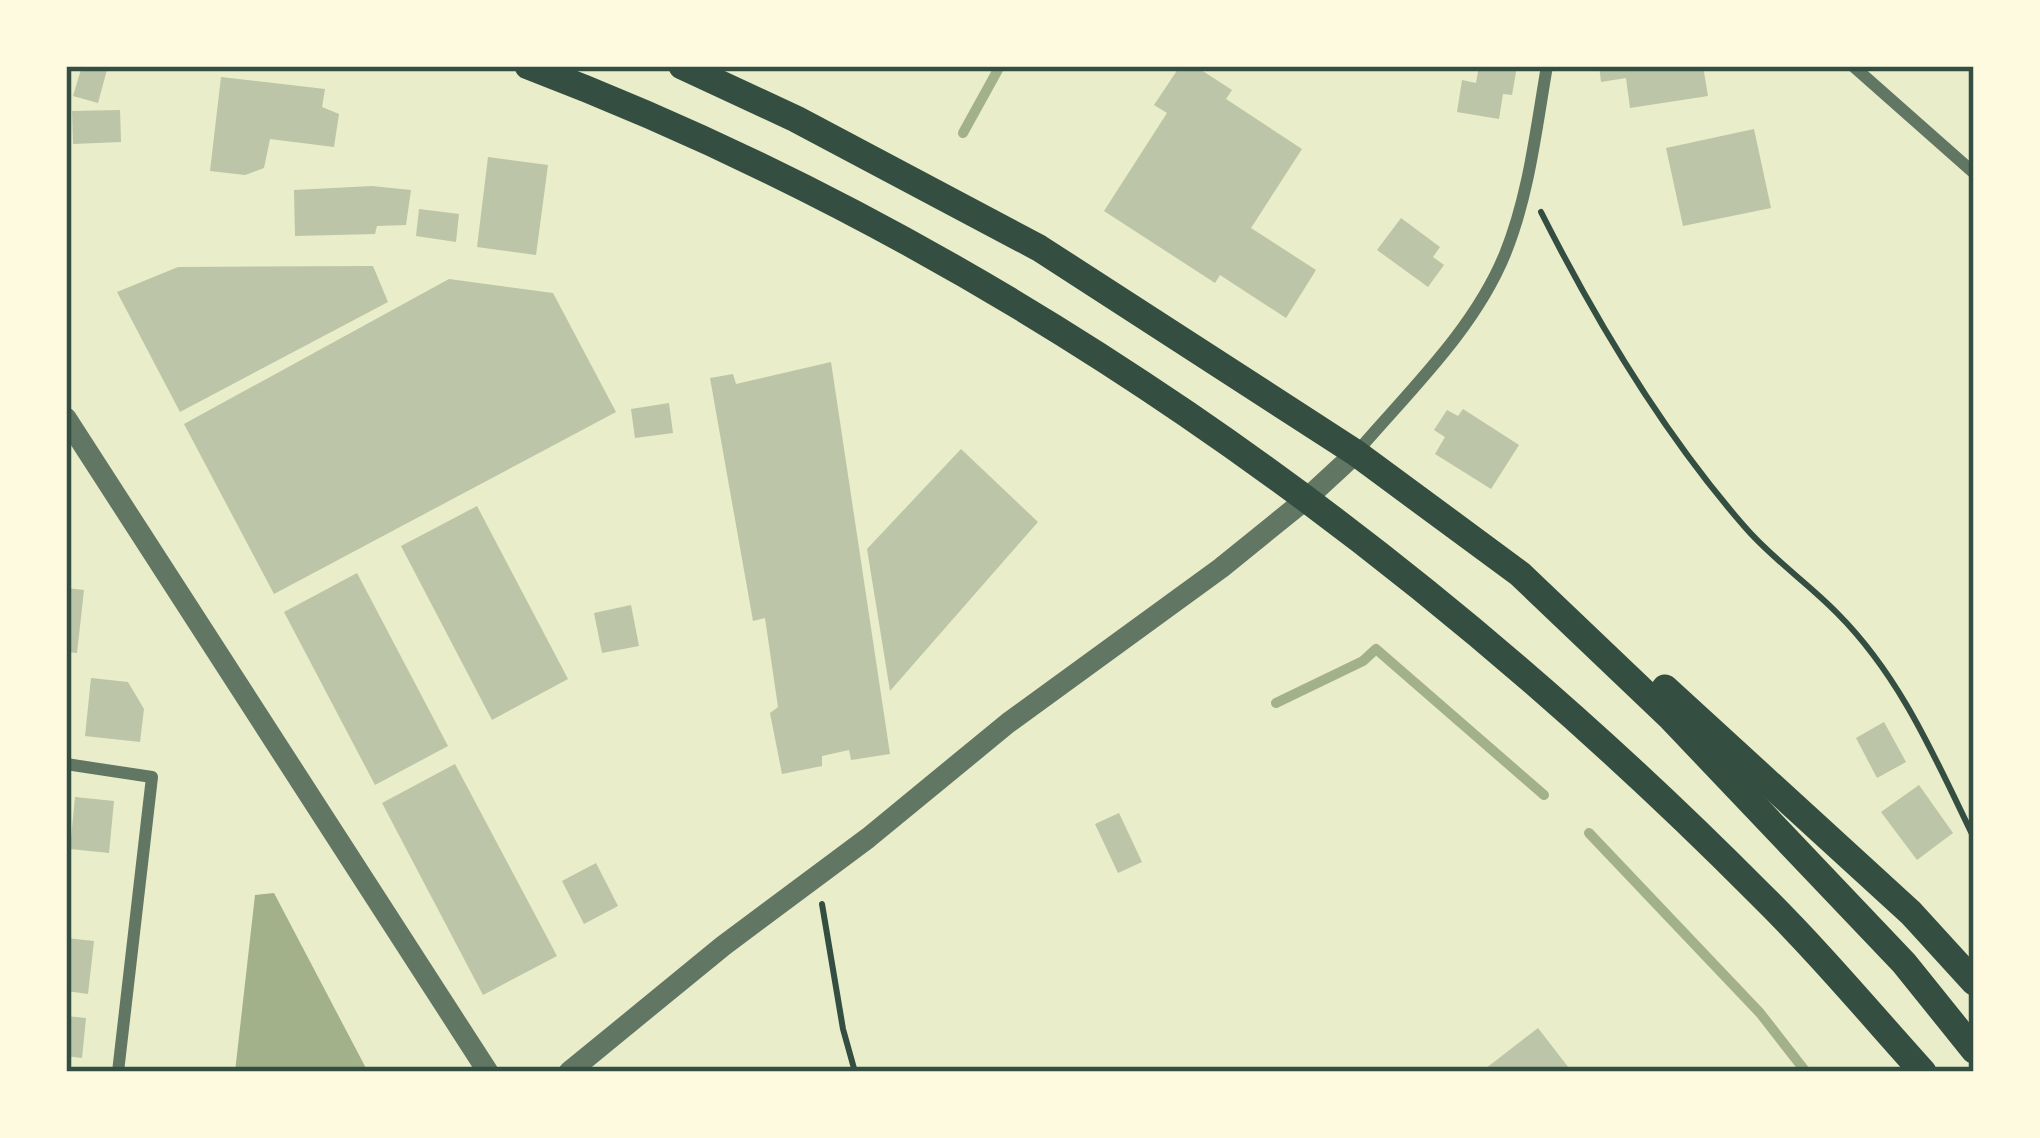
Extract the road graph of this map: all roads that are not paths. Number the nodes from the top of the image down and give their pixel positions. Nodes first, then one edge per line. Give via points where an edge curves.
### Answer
1 (528, 66) edge
2 (682, 66) edge
3 (1547, 66) edge
4 (1853, 66) edge
5 (1974, 173) edge
6 (66, 418) edge
7 (1356, 453) junction
8 (1305, 500) junction
9 (1520, 574) junction
10 (66, 764) edge
11 (1974, 982) edge
12 (1974, 1050) edge
13 (118, 1072) edge
14 (488, 1072) edge
15 (569, 1072) edge
16 (1923, 1072) edge

1 - 8 highway via 852,209 1031,311
2 - 7 highway via 1039,248
3 - 7 street via 1504,258 1475,310
4 - 5 street
6 - 14 street
7 - 8 street
7 - 9 highway
8 - 15 street via 1008,723
8 - 16 highway via 1547,694 1689,825
9 - 11 highway via 1696,716 1911,913
9 - 12 highway via 1703,751 1904,963
10 - 13 street via 152,777

